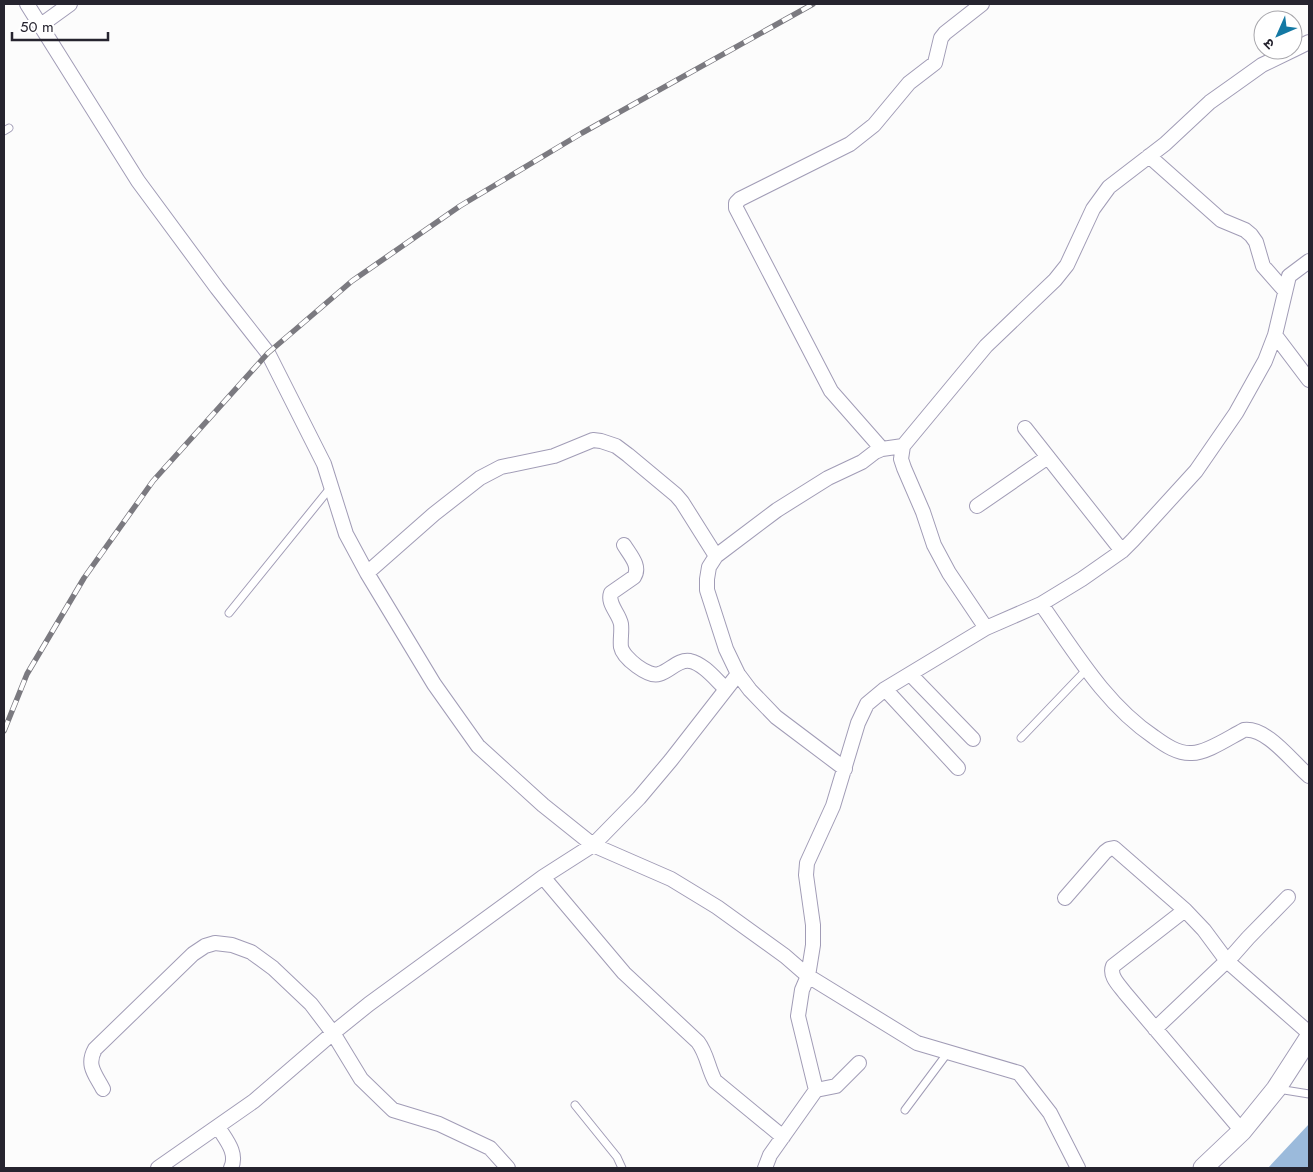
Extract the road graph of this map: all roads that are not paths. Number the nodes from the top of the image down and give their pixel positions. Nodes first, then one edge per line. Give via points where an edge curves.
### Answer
1 (27, 4) edge
2 (70, 4) edge
3 (982, 4) edge
4 (41, 25) junction
5 (1272, 60) edge
6 (1149, 156) junction
7 (1309, 261) edge
8 (1285, 291) junction
9 (1275, 335) junction
10 (1309, 380) edge
11 (1025, 428) dead end
12 (903, 446) junction
13 (882, 449) junction
14 (1048, 457) junction
15 (332, 486) junction
16 (977, 506) dead end
17 (624, 545) dead end
18 (1122, 551) junction
19 (716, 556) junction
20 (367, 573) junction
21 (1041, 604) junction
22 (229, 613) dead end
23 (986, 628) junction
24 (1087, 669) junction
25 (738, 674) junction
26 (910, 674) junction
27 (726, 689) junction
28 (885, 689) junction
29 (1022, 738) dead end
30 (973, 739) dead end
31 (958, 768) dead end
32 (844, 769) junction
33 (1309, 776) edge
34 (593, 845) junction
35 (543, 878) junction
36 (1288, 897) dead end
37 (1065, 898) dead end
38 (1185, 910) junction
39 (1227, 961) junction
40 (808, 976) junction
41 (1155, 1029) junction
42 (333, 1033) junction
43 (1309, 1033) edge
44 (1309, 1038) edge
45 (949, 1051) junction
46 (859, 1063) dead end
47 (103, 1089) dead end
48 (1276, 1089) junction
49 (816, 1090) junction
50 (1309, 1094) edge
51 (576, 1105) dead end
52 (905, 1110) dead end
53 (218, 1126) junction
54 (1242, 1131) junction
55 (783, 1137) junction
56 (158, 1168) edge
57 (231, 1168) edge
58 (508, 1168) edge
59 (622, 1168) edge
60 (765, 1168) edge
61 (1078, 1168) edge
62 (1204, 1168) edge

1 - 4 street
2 - 4 street
3 - 13 street via 945,33 938,43 935,63 909,83 874,125 850,144 736,203 830,390
4 - 15 street via 138,181 268,353
5 - 6 street via 1210,102
6 - 8 street via 1221,220 1251,235 1263,266
6 - 12 street via 1108,187 1093,209 1067,265 986,346
7 - 8 street via 1289,276
8 - 9 street
9 - 10 street
9 - 18 street via 1259,374 1196,471
11 - 14 street
12 - 13 street
12 - 23 street via 901,459 934,545
13 - 19 street via 777,510
14 - 16 street
14 - 18 street
15 - 20 street via 346,534
15 - 22 lane
17 - 27 street via 636,565 636,573 609,596 620,619 624,654 654,676 685,661 698,664
18 - 21 street
19 - 20 street via 676,496 616,446 593,440 554,456 501,467 480,478
19 - 25 street via 709,568 707,590
20 - 34 street via 434,684 478,746
21 - 23 street
21 - 24 street
23 - 26 street
24 - 29 lane
24 - 33 street via 1115,706 1138,727 1166,745 1182,752 1201,752 1251,729 1265,735
25 - 27 street
25 - 32 street via 776,717
26 - 28 street
26 - 30 street
27 - 34 street via 646,790
28 - 31 street
28 - 32 street via 872,698 862,712
32 - 40 street via 833,806 807,863 807,892 813,925
34 - 35 street
34 - 40 street via 671,879 717,907 786,956
35 - 42 street
35 - 55 street via 624,972 698,1042 715,1081
36 - 39 street
37 - 38 street via 1105,852 1114,848
38 - 39 street
38 - 41 street via 1111,970 1112,976
39 - 41 street
39 - 43 street
40 - 45 street via 917,1043
40 - 49 street via 798,1016
41 - 54 street
42 - 47 street via 311,1004 273,968 251,952 215,943 194,954 96,1049 91,1057 91,1066
42 - 53 street via 254,1102
42 - 58 street via 361,1079 393,1110 439,1124 490,1148
44 - 48 street
45 - 52 lane
45 - 61 street via 1019,1072 1050,1113
46 - 49 street via 836,1086
48 - 50 lane
48 - 54 street
49 - 55 street
51 - 59 lane via 617,1156
53 - 56 street
53 - 57 street via 234,1154
54 - 62 street
55 - 60 street

